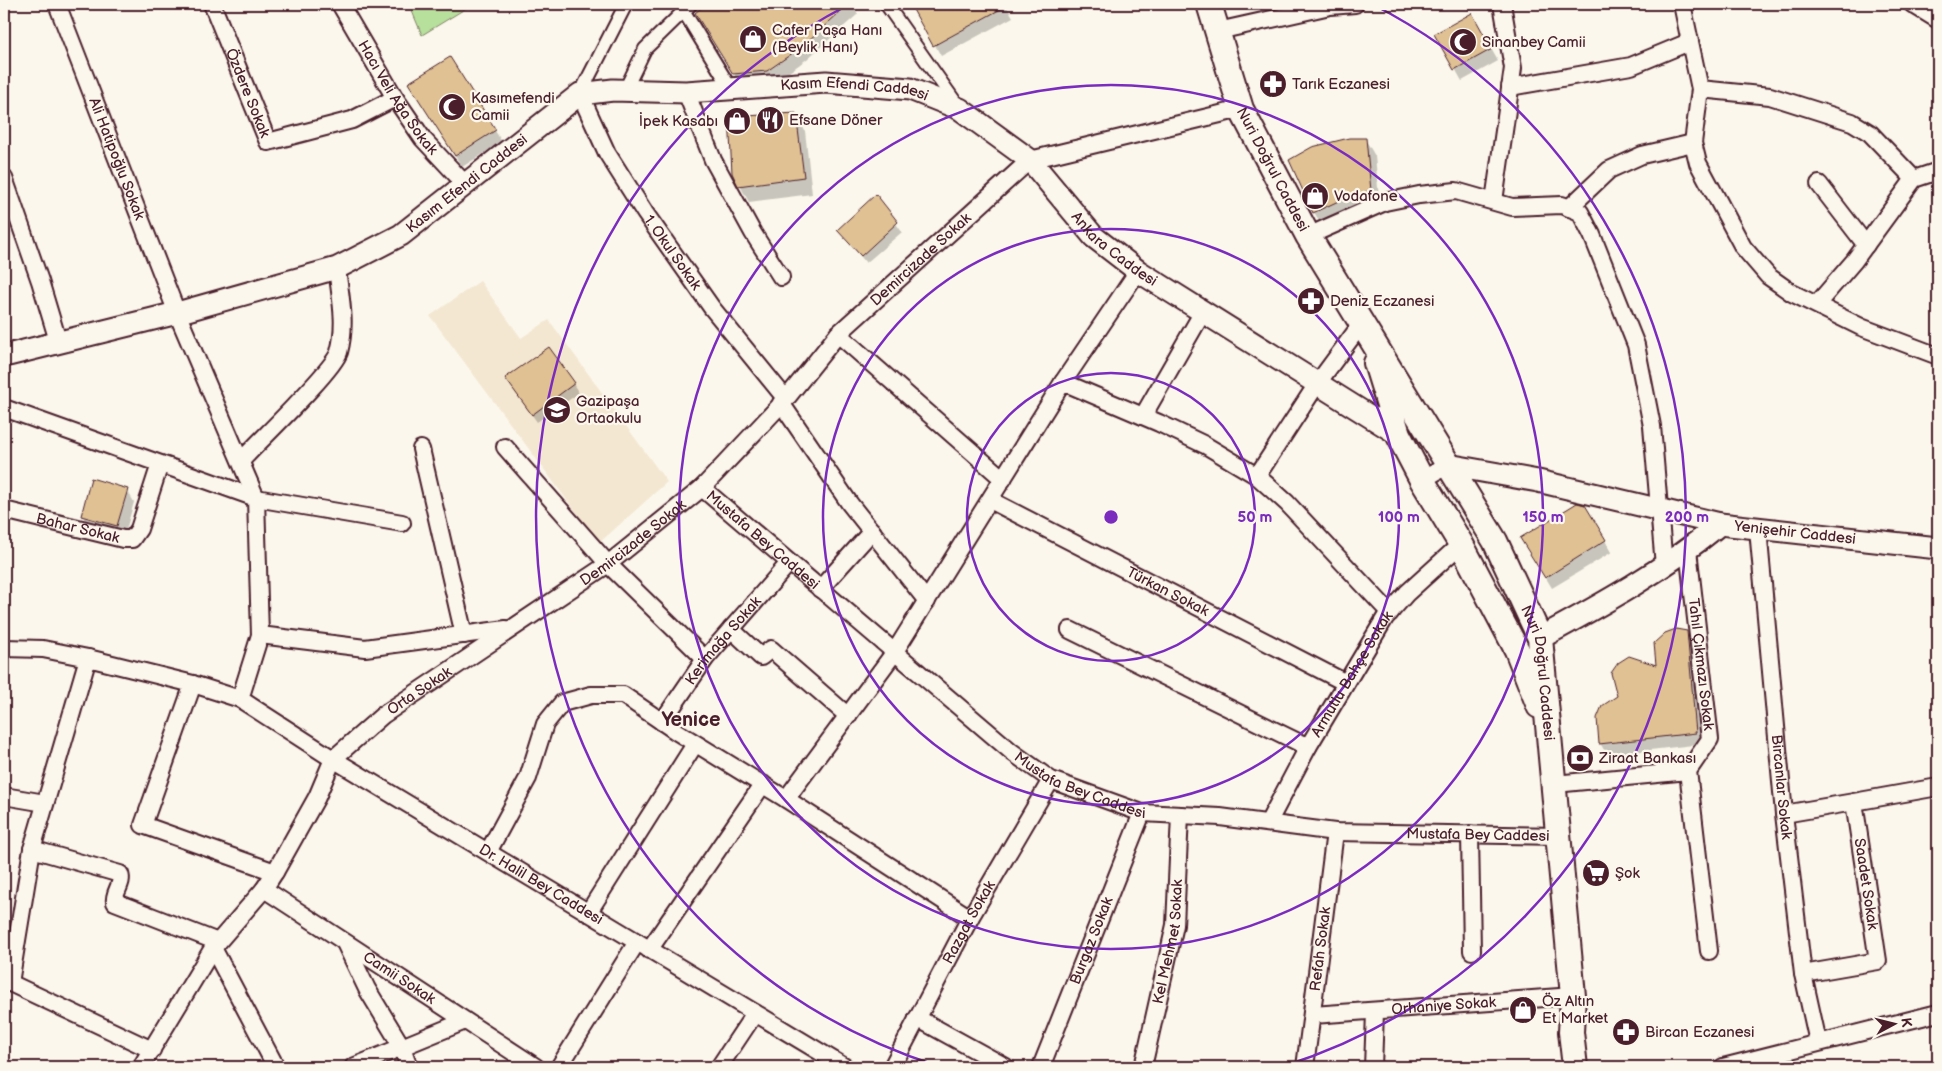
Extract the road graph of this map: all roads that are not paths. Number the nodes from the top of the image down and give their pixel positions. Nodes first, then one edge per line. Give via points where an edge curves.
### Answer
1 (57, 4) edge
2 (212, 4) edge
3 (340, 4) edge
4 (626, 4) edge
5 (886, 4) edge
6 (1209, 4) edge
7 (1355, 4) edge
8 (1502, 4) edge
9 (1682, 4) edge
10 (1912, 4) edge
11 (687, 7) edge
12 (1938, 20) edge
13 (1218, 31) junction
14 (1689, 42) junction
15 (1510, 86) junction
16 (731, 89) junction
17 (1700, 89) junction
18 (624, 90) junction
19 (686, 92) junction
20 (580, 94) junction
21 (395, 98) junction
22 (960, 109) junction
23 (1241, 109) junction
24 (1693, 143) junction
25 (1030, 160) junction
26 (1938, 171) edge
27 (4, 178) edge
28 (1914, 179) junction
29 (1819, 184) dead end
30 (466, 185) junction
31 (1494, 201) junction
32 (1569, 208) junction
33 (1308, 236) junction
34 (1866, 245) junction
35 (337, 268) junction
36 (1138, 271) junction
37 (781, 277) dead end
38 (1817, 304) junction
39 (1204, 310) junction
40 (177, 313) junction
41 (1362, 323) junction
42 (838, 334) junction
43 (58, 341) junction
44 (4, 356) edge
45 (1938, 356) edge
46 (1063, 382) junction
47 (1317, 384) junction
48 (783, 401) junction
49 (4, 408) edge
50 (1143, 416) junction
51 (1398, 434) junction
52 (505, 447) dead end
53 (421, 449) dead end
54 (241, 460) junction
55 (160, 464) junction
56 (1448, 465) junction
57 (1257, 476) junction
58 (1003, 479) junction
59 (1422, 480) junction
60 (702, 488) junction
61 (256, 498) junction
62 (990, 500) junction
63 (4, 510) edge
64 (1658, 510) junction
65 (402, 523) dead end
66 (1720, 524) junction
67 (1758, 529) junction
68 (872, 531) junction
69 (1461, 544) junction
70 (1938, 548) edge
71 (1688, 550) junction
72 (789, 563) junction
73 (608, 564) junction
74 (1664, 566) junction
75 (820, 589) junction
76 (927, 601) junction
77 (1390, 613) junction
78 (510, 628) junction
79 (731, 629) junction
80 (1070, 630) dead end
81 (260, 634) junction
82 (464, 635) junction
83 (1540, 638) junction
84 (4, 648) edge
85 (1517, 650) junction
86 (894, 653) junction
87 (88, 658) junction
88 (705, 659) junction
89 (1346, 683) junction
90 (193, 684) junction
91 (240, 699) junction
92 (848, 716) junction
93 (662, 722) junction
94 (1550, 734) junction
95 (695, 744) junction
96 (1308, 746) junction
97 (333, 759) junction
98 (1688, 771) junction
99 (1051, 780) junction
100 (763, 784) junction
101 (1555, 784) junction
102 (1938, 786) edge
103 (4, 796) edge
104 (786, 799) junction
105 (1854, 802) junction
106 (45, 803) junction
107 (1142, 813) junction
108 (1784, 814) junction
109 (1180, 815) junction
110 (1268, 823) junction
111 (1335, 832) junction
112 (1470, 834) junction
113 (1558, 836) junction
114 (32, 849) junction
115 (488, 852) junction
116 (275, 872) junction
117 (264, 889) junction
118 (588, 913) junction
119 (970, 918) junction
120 (345, 943) junction
121 (216, 945) junction
122 (643, 946) junction
123 (1472, 951) dead end
124 (1709, 951) dead end
125 (1804, 974) junction
126 (7, 983) edge
127 (1573, 996) junction
128 (1376, 1012) junction
129 (755, 1013) junction
130 (1938, 1013) edge
131 (1313, 1015) junction
132 (918, 1018) junction
133 (465, 1021) junction
134 (1818, 1042) junction
135 (402, 1047) junction
136 (152, 1050) junction
137 (141, 1067) edge
138 (276, 1067) edge
139 (353, 1067) edge
140 (409, 1067) edge
141 (536, 1067) edge
142 (559, 1067) edge
143 (719, 1067) edge
144 (845, 1067) edge
145 (892, 1067) edge
146 (1006, 1067) edge
147 (1041, 1067) edge
148 (1142, 1067) edge
149 (1305, 1067) edge
150 (1373, 1067) edge
151 (1574, 1067) edge
152 (1587, 1067) edge
153 (1723, 1067) edge

1 - 40 street, Ali Hatipoğlu Sokak
2 - 21 street, Özdere Sokak via 268,142 352,120
3 - 21 street, Hacı Veli Ağa Sokak
4 - 20 street
5 - 22 street, Ankara Caddesi
6 - 13 main road, Nuri Doğrul Caddesi
7 - 13 street via 1330,6
8 - 15 street via 1513,68
9 - 14 street
10 - 12 street
11 - 16 street
11 - 18 street via 645,49
13 - 23 main road, Nuri Doğrul Caddesi
14 - 15 street via 1631,66
14 - 17 street
15 - 31 street
16 - 19 street, Kasım Efendi Caddesi
16 - 22 street, Kasım Efendi Caddesi via 826,82 910,89
17 - 24 street
17 - 28 street via 1770,96 1852,122 1870,133
18 - 19 street, Kasım Efendi Caddesi
18 - 20 street, Kasım Efendi Caddesi
19 - 37 street via 713,160
20 - 30 street, Kasım Efendi Caddesi
20 - 48 street, 1. Okul Sokak via 607,153 645,213
21 - 30 street, Hacı Veli Ağa Sokak via 423,138
22 - 25 street, Ankara Caddesi
23 - 25 street
23 - 33 main road, Nuri Doğrul Caddesi
24 - 32 street via 1642,155 1609,170
24 - 38 street via 1698,164 1743,247 1768,276 1792,293
25 - 36 street, Ankara Caddesi via 1094,237
25 - 42 street, Demircizade Sokak
26 - 28 street
27 - 43 street
28 - 34 street
29 - 34 street
30 - 35 street, Kasım Efendi Caddesi via 401,235
31 - 32 street via 1512,207 1562,205
31 - 33 street via 1456,191 1419,195 1385,202
32 - 64 street via 1580,212 1592,235 1636,345 1652,426
33 - 41 main road, Nuri Doğrul Caddesi
34 - 38 street
35 - 40 street, Kasım Efendi Caddesi
35 - 54 street via 344,309 338,354 319,379
36 - 39 street, Ankara Caddesi
36 - 46 street
38 - 45 street via 1861,328
39 - 47 street, Ankara Caddesi
39 - 50 street
40 - 43 street, Kasım Efendi Caddesi
40 - 54 street, Ali Hatipoğlu Sokak
41 - 47 street
41 - 51 main road, Nuri Doğrul Caddesi
41 - 56 main road, Nuri Doğrul Caddesi
42 - 48 street, Demircizade Sokak
42 - 58 street
43 - 44 street, Kasım Efendi Caddesi
46 - 50 street
46 - 58 street
47 - 51 street, Ankara Caddesi
47 - 57 street
48 - 60 street, Demircizade Sokak
48 - 68 street, 1. Okul Sokak via 850,504
49 - 55 street
50 - 57 street
51 - 59 main road, Nuri Doğrul Caddesi
52 - 73 street
53 - 82 street
54 - 61 street, Ali Hatipoğlu Sokak
55 - 61 street
55 - 63 street, Bahar Sokak via 139,529 132,539
56 - 59 street
56 - 64 street, Yenişehir Caddesi via 1538,481
56 - 83 main road, Nuri Doğrul Caddesi via 1495,541
57 - 77 street via 1288,503
58 - 62 street
59 - 69 main road, Nuri Doğrul Caddesi
60 - 72 street, Mustafa Bey Caddesi
60 - 73 street, Demircizade Sokak
61 - 65 street
61 - 81 street, Ali Hatipoğlu Sokak
62 - 76 street
62 - 89 street, Türkan Sokak
64 - 66 street, Yenişehir Caddesi
64 - 74 street
66 - 67 street, Yenişehir Caddesi
66 - 71 street
67 - 70 street, Yenişehir Caddesi
67 - 108 street, Bircanlar Sokak
68 - 75 street
68 - 76 street, 1. Okul Sokak
69 - 77 street, Armutlu Bahçe Sokak via 1406,593
69 - 85 main road, Nuri Doğrul Caddesi
71 - 74 street
71 - 98 street, Tahıl Çıkmazı Sokak via 1710,739
72 - 75 street, Mustafa Bey Caddesi
72 - 79 street, Kerimağa Sokak
73 - 78 street, Demircizade Sokak
73 - 88 street
74 - 83 street
75 - 86 street, Mustafa Bey Caddesi
76 - 86 street
77 - 89 street, Armutlu Bahçe Sokak
78 - 82 street, Demircizade Sokak
78 - 97 street, Orta Sokak via 383,715
79 - 88 street, Kerimağa Sokak
79 - 92 street via 761,657 771,649
80 - 96 street
81 - 82 street, Demircizade Sokak via 366,648
81 - 91 street, Ali Hatipoğlu Sokak
83 - 85 street
83 - 94 main road, Nuri Doğrul Caddesi
84 - 87 street, Dr. Halil Bey Caddesi via 43,649
85 - 94 main road, Nuri Doğrul Caddesi
86 - 92 street
86 - 99 street, Mustafa Bey Caddesi via 1012,752
87 - 90 street, Dr. Halil Bey Caddesi
87 - 106 street
88 - 93 street, Kerimağa Sokak
89 - 96 street, Armutlu Bahçe Sokak
90 - 91 street, Dr. Halil Bey Caddesi
90 - 116 street via 144,825
91 - 97 street, Dr. Halil Bey Caddesi
92 - 104 street
93 - 95 street
93 - 115 street via 623,695 590,696 562,703 545,724 528,778
94 - 101 main road
95 - 100 street
95 - 118 street
96 - 110 street, Armutlu Bahçe Sokak
97 - 115 street, Dr. Halil Bey Caddesi
97 - 116 street via 317,797
98 - 101 street
98 - 124 street
99 - 107 street, Mustafa Bey Caddesi
99 - 119 street, Razgat Sokak
100 - 104 street
100 - 122 street
101 - 113 main road
102 - 105 street
103 - 106 street
104 - 119 street
105 - 108 street
105 - 125 street, Saadet Sokak via 1878,962
106 - 114 street
107 - 109 street, Mustafa Bey Caddesi
107 - 147 street, Burgaz Sokak
108 - 125 street, Bircanlar Sokak
109 - 110 street, Mustafa Bey Caddesi
109 - 148 street, Kel Mehmet Sokak via 1176,925
110 - 111 street, Mustafa Bey Caddesi
111 - 112 street, Mustafa Bey Caddesi
111 - 131 street, Refah Sokak
112 - 113 street, Mustafa Bey Caddesi
112 - 123 street
113 - 127 main road
114 - 121 street via 120,874 122,881 114,897 115,902
114 - 126 street
115 - 118 street, Dr. Halil Bey Caddesi
116 - 117 street
117 - 120 street, Camii Sokak
117 - 121 street
118 - 122 street, Dr. Halil Bey Caddesi
119 - 132 street, Razgat Sokak
120 - 133 street, Camii Sokak
120 - 135 street via 367,989
121 - 136 street
121 - 138 street
122 - 129 street, Dr. Halil Bey Caddesi
122 - 142 street
125 - 134 street, Bircanlar Sokak
126 - 136 street
127 - 128 street, Orhaniye Sokak
127 - 151 main road via 1571,1032
127 - 152 main road via 1583,1029
128 - 131 street, Orhaniye Sokak
128 - 150 street
129 - 143 street
129 - 144 street, Dr. Halil Bey Caddesi
130 - 134 street
131 - 149 street, Refah Sokak
132 - 145 street, Razgat Sokak
132 - 146 street
133 - 135 street
133 - 141 street, Camii Sokak
134 - 153 street
135 - 139 street
135 - 140 street
136 - 137 street

